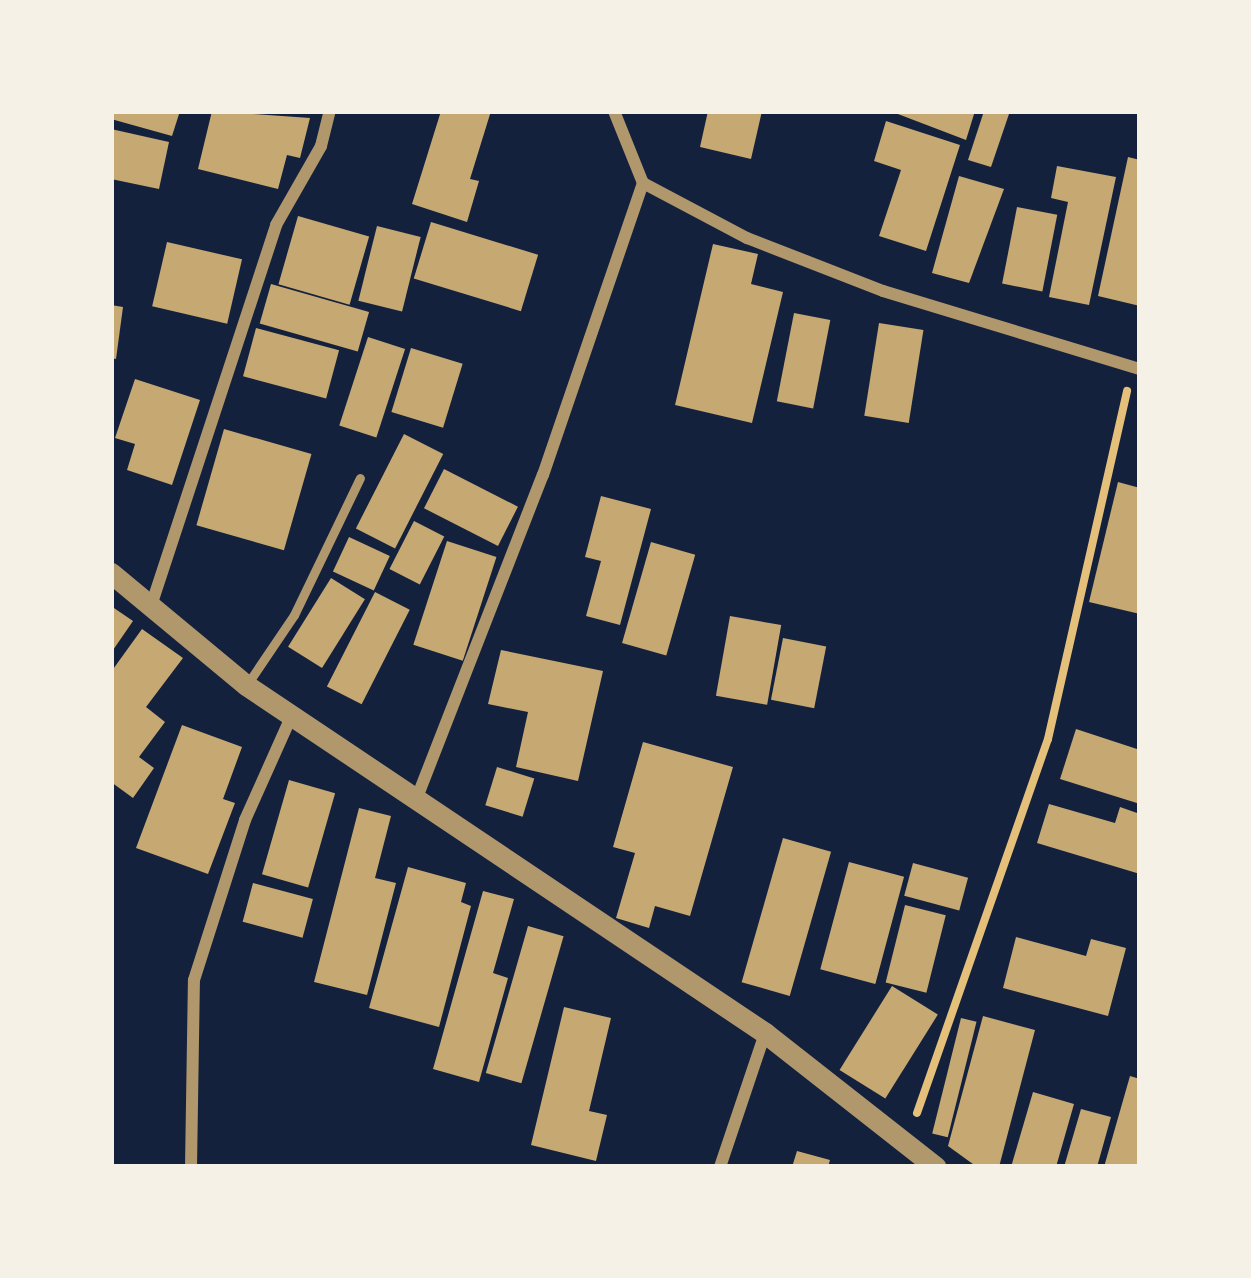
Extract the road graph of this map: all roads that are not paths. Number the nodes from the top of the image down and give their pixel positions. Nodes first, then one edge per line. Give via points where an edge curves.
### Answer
1 (330, 111) edge
2 (614, 111) edge
3 (643, 183) junction
4 (1137, 368) edge
5 (360, 478) dead end
6 (111, 572) edge
7 (150, 609) junction
8 (246, 686) junction
9 (292, 715) junction
10 (418, 796) junction
11 (765, 1033) junction
12 (191, 1167) edge
13 (720, 1167) edge
14 (936, 1167) edge

1 - 7 street via 321,146 276,225
2 - 3 street
3 - 4 street via 747,238 884,291
3 - 10 street via 543,475
5 - 8 lane via 294,615
6 - 7 street
7 - 8 street
8 - 9 street
9 - 10 street
9 - 12 street via 245,820 194,980
10 - 11 street
11 - 13 street
11 - 14 street

